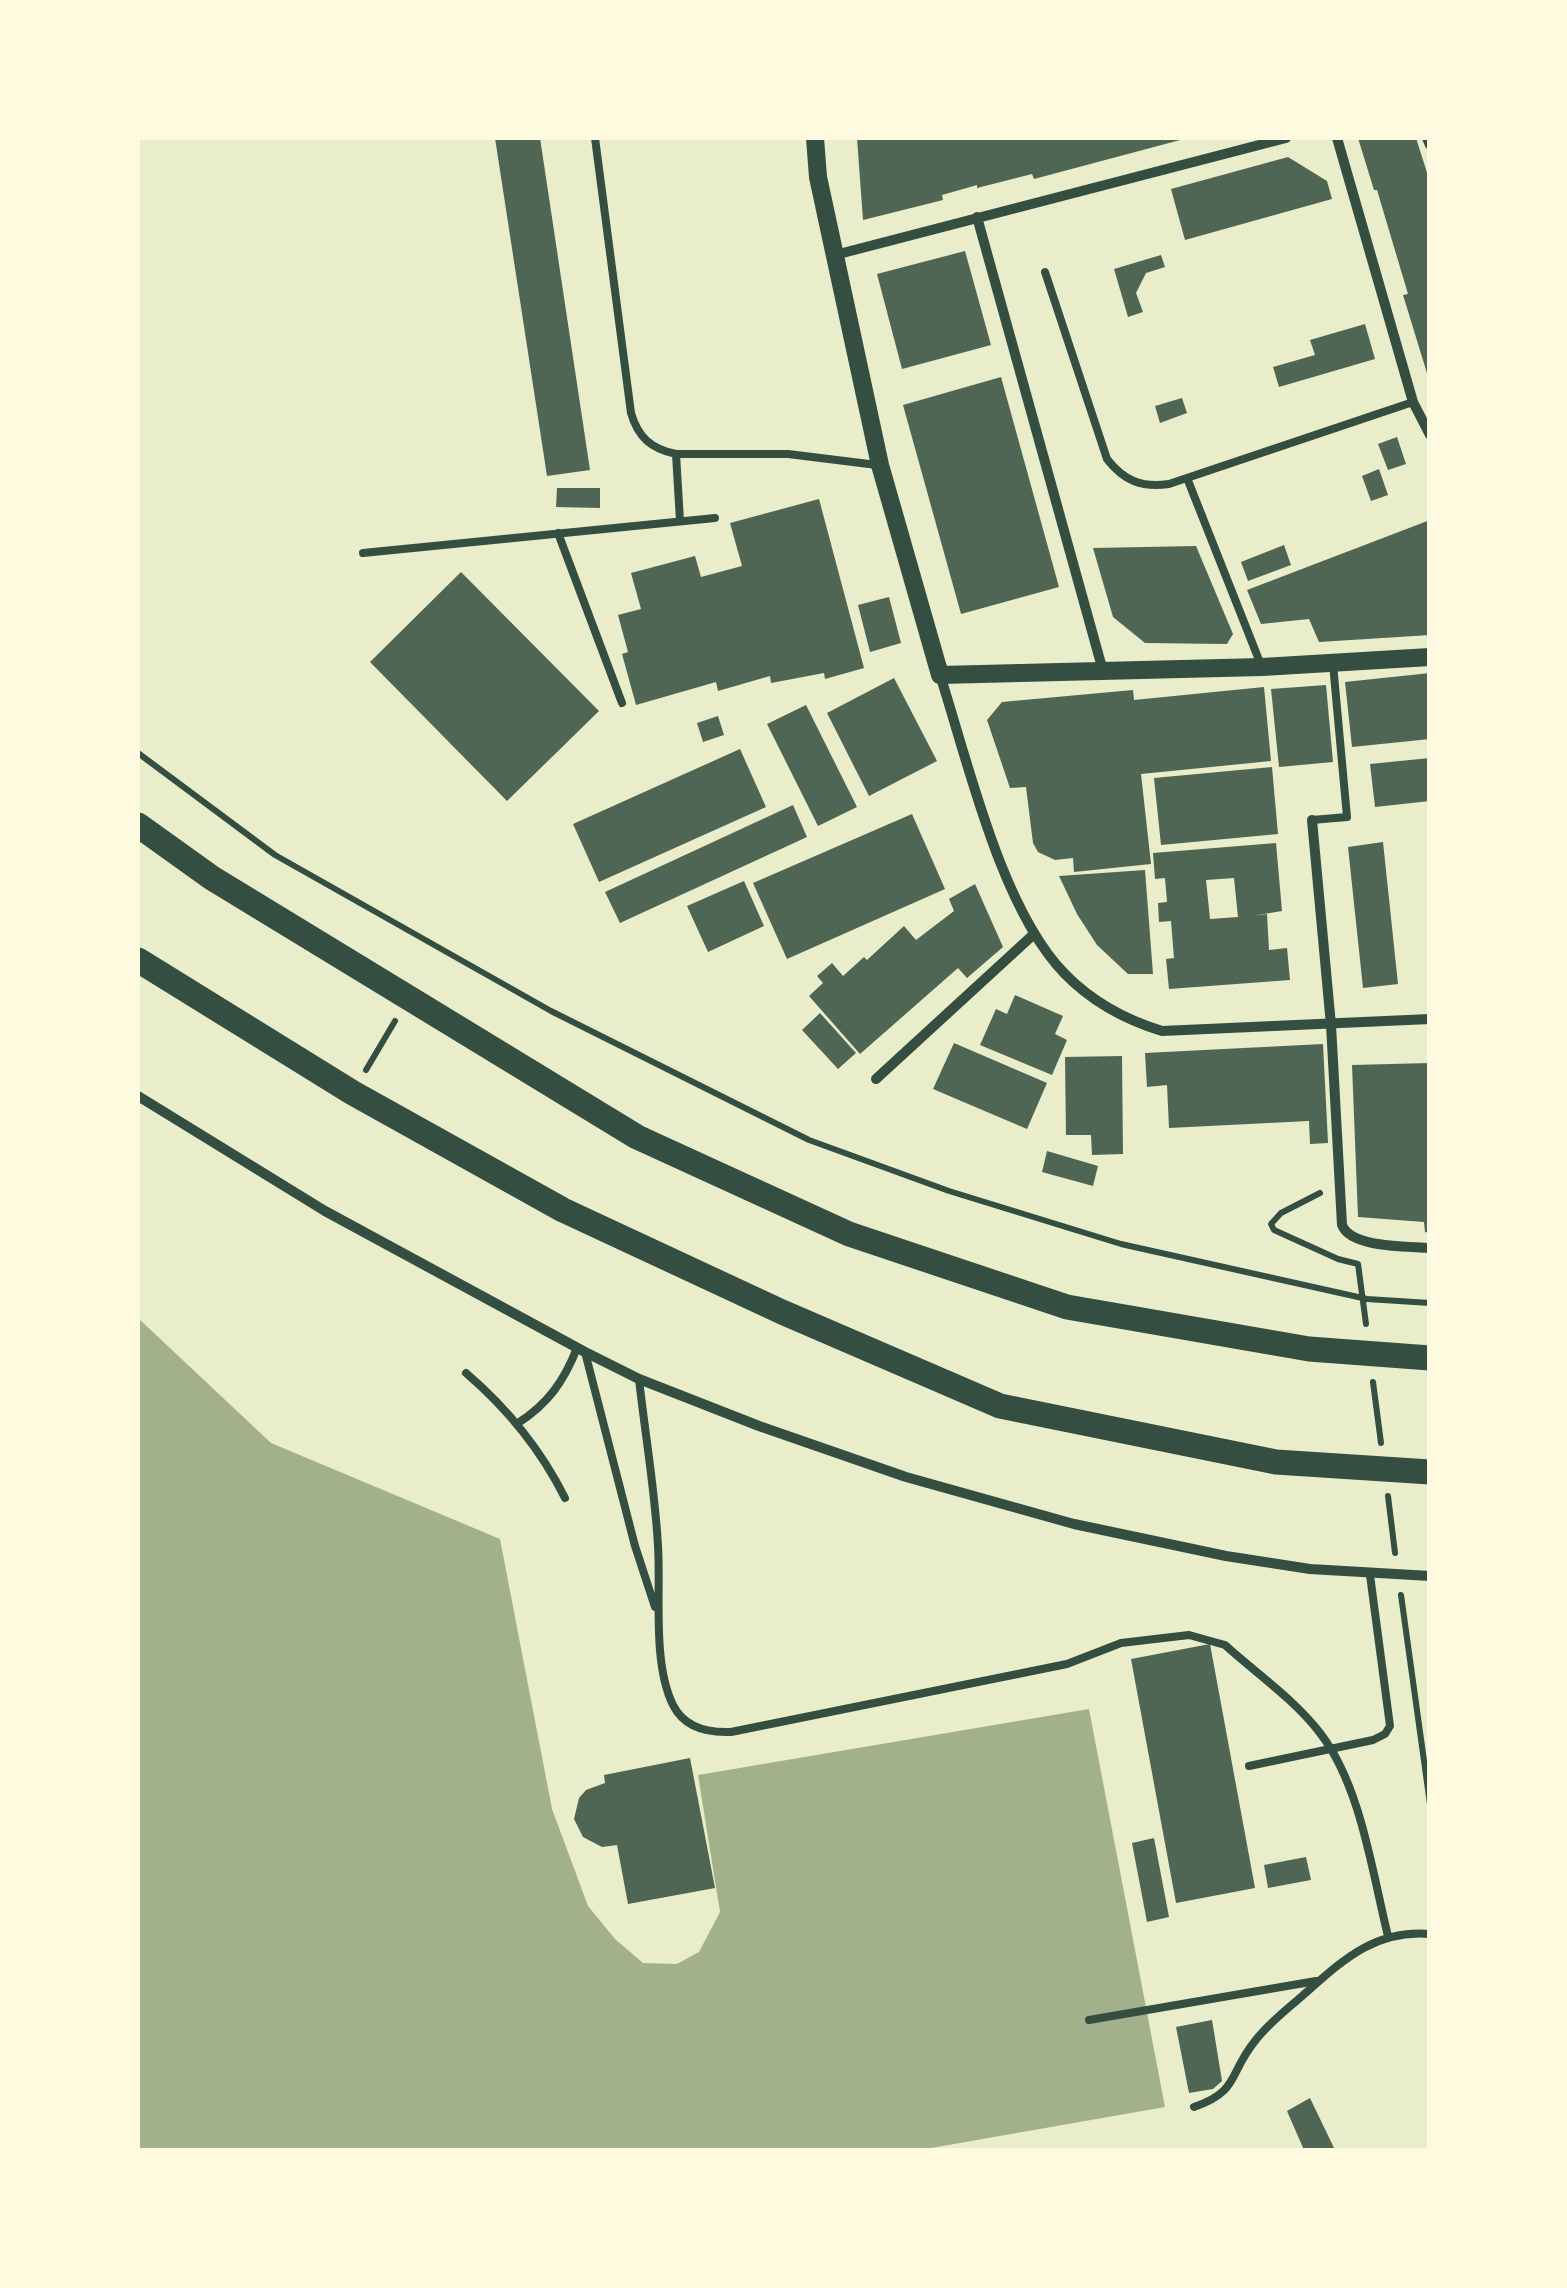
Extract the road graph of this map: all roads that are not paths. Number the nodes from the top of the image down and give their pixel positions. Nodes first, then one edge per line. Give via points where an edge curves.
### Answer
1 (595, 138) edge
2 (816, 138) edge
3 (1286, 138) edge
4 (1337, 138) edge
5 (1428, 138) edge
6 (1430, 145) edge
7 (977, 217) junction
8 (834, 255) junction
9 (1045, 272) dead end
10 (1413, 402) junction
11 (1430, 435) edge
12 (676, 454) junction
13 (880, 466) junction
14 (1186, 478) junction
15 (714, 518) dead end
16 (680, 522) junction
17 (558, 533) junction
18 (363, 553) dead end
19 (1430, 657) edge
20 (1333, 664) junction
21 (1262, 667) junction
22 (1103, 670) junction
23 (940, 675) junction
24 (622, 703) dead end
25 (1312, 820) joint
26 (138, 826) edge
27 (1034, 934) junction
28 (138, 960) edge
29 (1430, 1020) edge
30 (1330, 1025) junction
31 (876, 1079) dead end
32 (138, 1096) edge
33 (1430, 1248) edge
34 (581, 1350) junction
35 (1430, 1358) edge
36 (466, 1374) dead end
37 (639, 1378) junction
38 (518, 1423) junction
39 (1430, 1472) edge
40 (565, 1498) dead end
41 (1370, 1575) junction
42 (1430, 1576) edge
43 (656, 1611) junction
44 (1332, 1749) junction
45 (1248, 1766) dead end
46 (1430, 1934) edge
47 (1388, 1936) junction
48 (1320, 1980) junction
49 (1089, 2020) dead end
50 (1194, 2106) dead end

1 - 12 lane via 631,414 646,442
2 - 8 street
3 - 7 street
4 - 10 street
5 - 6 street
7 - 8 street
7 - 22 street
8 - 13 street
9 - 14 lane via 1107,459 1142,484
10 - 11 street
10 - 14 lane
12 - 13 lane via 788,454
12 - 16 lane
13 - 23 street
14 - 21 lane
15 - 16 lane
16 - 17 lane
17 - 18 lane
17 - 24 lane
19 - 20 street
20 - 21 street
20 - 25 lane via 1347,817
21 - 22 street
22 - 23 street
23 - 27 street via 1003,870
25 - 30 street
26 - 35 main road via 637,1137 849,1234 1067,1307 1310,1349
27 - 30 street via 1064,973 1130,1022 1162,1031
27 - 31 street
28 - 39 main road via 353,1093 563,1210 1000,1406 1276,1462
29 - 30 street
30 - 33 street via 1345,1232 1358,1240
32 - 34 street via 326,1212
34 - 37 street
34 - 38 lane via 548,1399
34 - 43 lane
36 - 38 lane
37 - 41 street via 906,1477 1074,1524 1226,1556
37 - 43 lane via 658,1544
38 - 40 lane
41 - 42 street
41 - 44 lane via 1390,1726 1380,1738
43 - 44 lane via 672,1703 702,1730 731,1732 976,1685 1067,1664 1121,1643 1189,1635 1224,1645 1301,1712
44 - 45 lane
44 - 47 lane via 1351,1792
46 - 47 lane
47 - 48 lane via 1358,1949
48 - 49 lane
48 - 50 lane via 1258,2036 1218,2098

